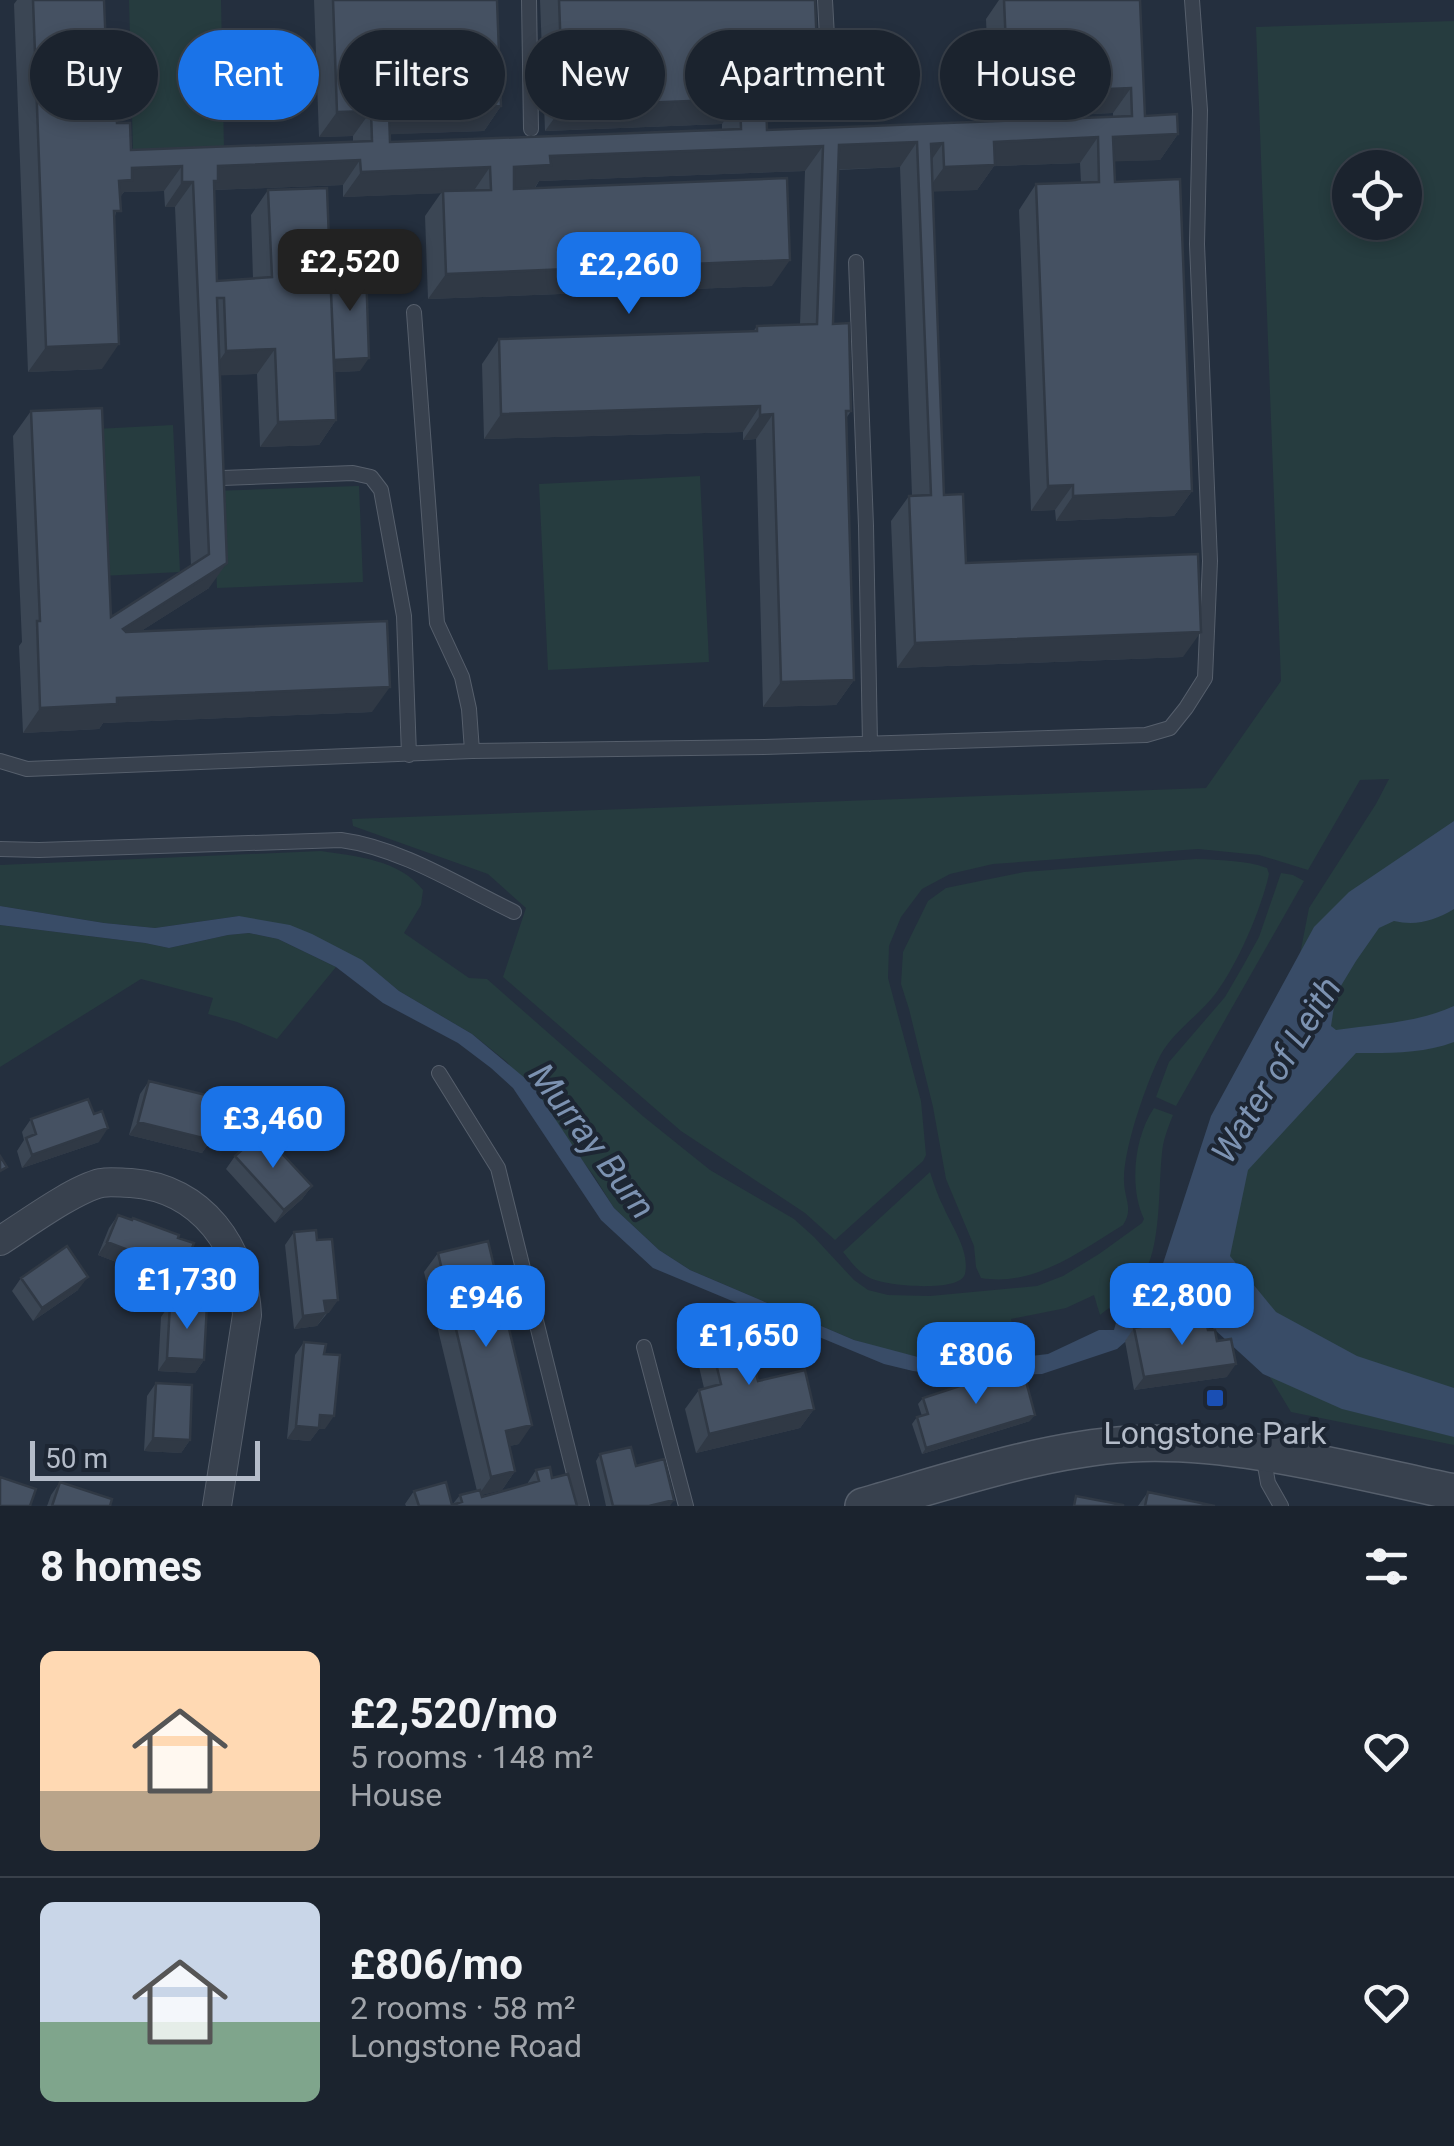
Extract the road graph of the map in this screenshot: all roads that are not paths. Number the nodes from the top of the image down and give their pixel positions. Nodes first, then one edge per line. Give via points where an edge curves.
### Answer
1 (529, 0) edge
2 (826, 0) edge
3 (1192, 0) edge
4 (827, 30) edge
5 (531, 129) dead end
6 (856, 262) dead end
7 (414, 312) dead end
8 (222, 478) edge
9 (870, 744) junction
10 (472, 751) junction
11 (409, 755) junction
12 (0, 761) edge
13 (0, 849) edge
14 (514, 912) dead end
15 (439, 1073) dead end
16 (0, 1241) edge
17 (644, 1347) dead end
18 (1263, 1454) junction
19 (1454, 1492) edge
20 (924, 1498) edge
21 (217, 1506) edge
22 (582, 1506) edge
23 (686, 1506) edge
24 (863, 1506) edge
25 (1281, 1506) edge

1 - 5 lane
2 - 4 lane
3 - 9 lane via 1210,561 1206,678 1170,728 1146,735
6 - 9 lane
7 - 10 lane via 436,623 462,676
8 - 11 lane via 353,474 371,478 381,490 404,616
9 - 10 lane
10 - 11 lane
11 - 12 lane via 26,770
13 - 14 lane via 342,840 389,852
15 - 22 lane via 498,1168
16 - 21 street via 102,1182 158,1187 184,1198 220,1232 240,1271 247,1315
17 - 23 lane
18 - 19 street
18 - 20 street via 1196,1445 1086,1449 1006,1466
18 - 25 lane
20 - 24 street

